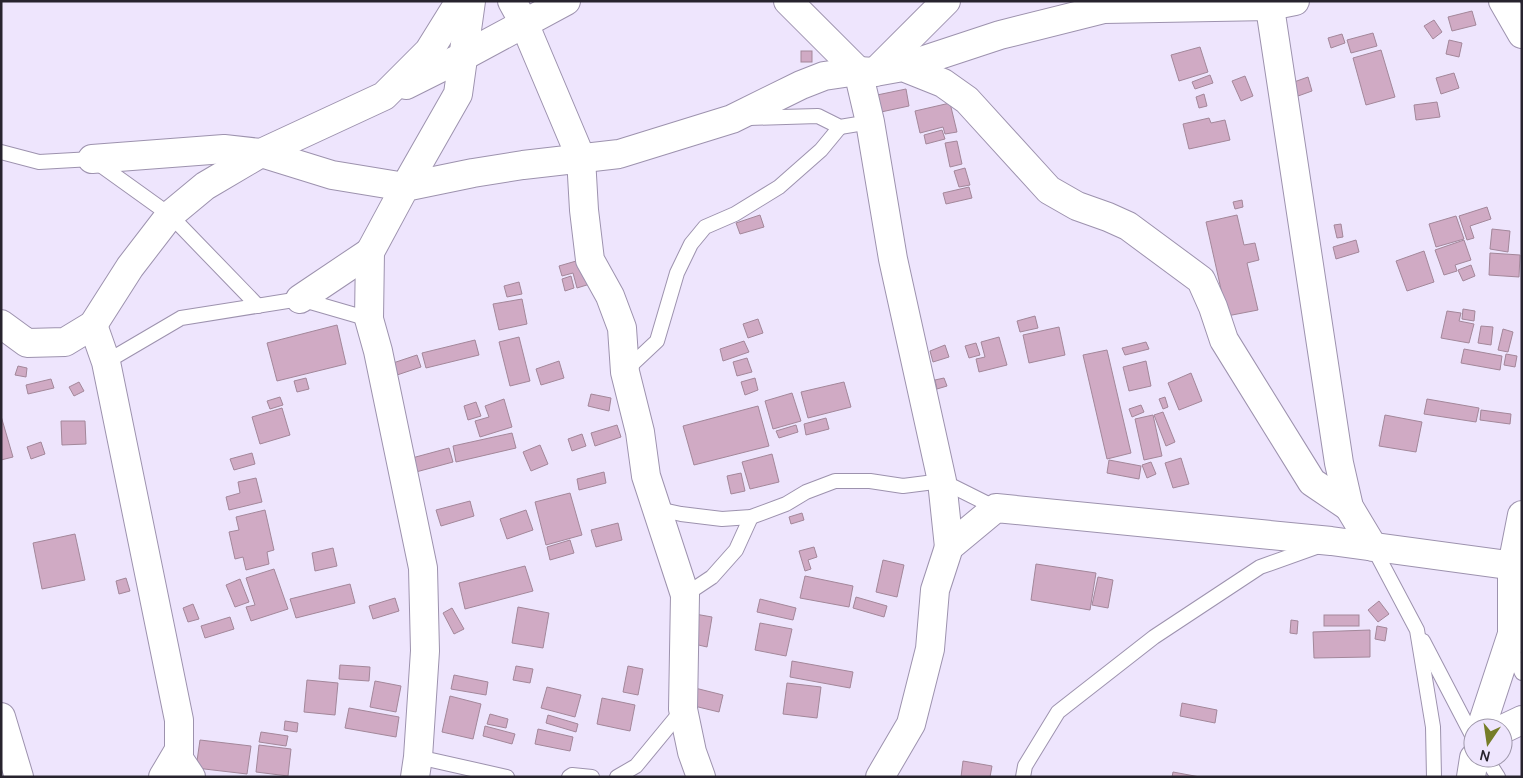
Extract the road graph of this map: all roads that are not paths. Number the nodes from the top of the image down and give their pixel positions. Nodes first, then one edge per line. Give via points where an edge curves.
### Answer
1 (460, 1) edge
2 (471, 1) edge
3 (566, 1) edge
4 (788, 1) edge
5 (946, 1) edge
6 (1502, 1) edge
7 (1278, 3) edge
8 (518, 12) edge
9 (1522, 34) edge
10 (464, 56) junction
11 (903, 67) junction
12 (867, 71) junction
13 (384, 96) junction
14 (562, 113) junction
15 (732, 119) junction
16 (870, 122) junction
17 (840, 127) junction
18 (1, 152) edge
19 (261, 153) junction
20 (581, 158) junction
21 (92, 159) junction
22 (542, 162) junction
23 (405, 187) junction
24 (170, 216) junction
25 (370, 252) junction
26 (300, 299) junction
27 (258, 306) junction
28 (369, 319) junction
29 (1, 324) edge
30 (93, 325) junction
31 (106, 362) junction
32 (625, 372) junction
33 (942, 482) junction
34 (1349, 507) junction
35 (996, 508) junction
36 (658, 509) junction
37 (1522, 515) edge
38 (751, 517) junction
39 (1331, 541) junction
40 (949, 547) junction
41 (1373, 547) junction
42 (1517, 567) edge
43 (685, 595) junction
44 (1417, 630) junction
45 (1509, 642) junction
46 (1522, 673) edge
47 (683, 708) junction
48 (1, 717) edge
49 (1463, 718) edge
50 (1484, 718) edge
51 (179, 750) junction
52 (416, 767) edge
53 (19, 777) edge
54 (163, 777) edge
55 (191, 777) edge
56 (507, 777) edge
57 (569, 777) edge
58 (592, 777) edge
59 (618, 777) edge
60 (701, 777) edge
61 (880, 777) edge
62 (1023, 777) edge
63 (1434, 777) edge

1 - 13 street via 429,51
2 - 10 street
3 - 8 street
4 - 12 street
5 - 12 street
6 - 9 street
7 - 11 street via 1104,9 1000,35
7 - 34 street via 1339,463
8 - 10 street
8 - 14 street
10 - 13 street
10 - 23 street via 458,94
11 - 12 street
11 - 34 street via 943,83 967,100 1050,190 1077,206 1128,226 1201,280 1224,340 1312,482
12 - 15 street via 824,76
12 - 16 street
13 - 19 street
14 - 20 street
14 - 22 street
15 - 17 lane via 818,116
15 - 20 street via 619,154
16 - 17 lane
16 - 33 street via 893,259
17 - 32 lane via 821,150 779,187 735,214 705,227 691,244 677,272 657,341
18 - 21 lane via 39,162
19 - 21 street via 224,149
19 - 23 street via 332,175
19 - 24 street via 205,186
20 - 22 street
20 - 32 street via 590,260 610,296 622,328
21 - 24 lane
22 - 23 street
23 - 25 street
24 - 27 lane
24 - 30 street via 130,267
25 - 26 street
25 - 28 street
26 - 27 lane
26 - 28 lane
27 - 31 lane via 181,318
28 - 52 street via 422,568 425,651
29 - 30 street via 27,343 65,342
30 - 31 street
31 - 51 street via 179,720
32 - 36 street via 640,432 646,476
33 - 35 lane
33 - 38 lane via 903,486 870,480 835,481
33 - 40 street
34 - 41 street
35 - 39 street
35 - 40 street
36 - 38 lane via 722,519
36 - 43 street
37 - 42 street
38 - 43 lane via 736,550 712,577
39 - 41 street
39 - 62 lane via 1260,567 1154,637 1058,712 1024,766
40 - 61 street via 935,590 930,649 911,724
41 - 42 street
41 - 44 lane
42 - 45 street
43 - 47 street
44 - 49 lane
44 - 63 lane via 1433,727
45 - 46 lane
45 - 50 street
47 - 59 lane via 636,766
47 - 60 street
48 - 53 street
51 - 54 street
51 - 55 street via 179,759
52 - 56 lane
57 - 58 lane via 572,774

